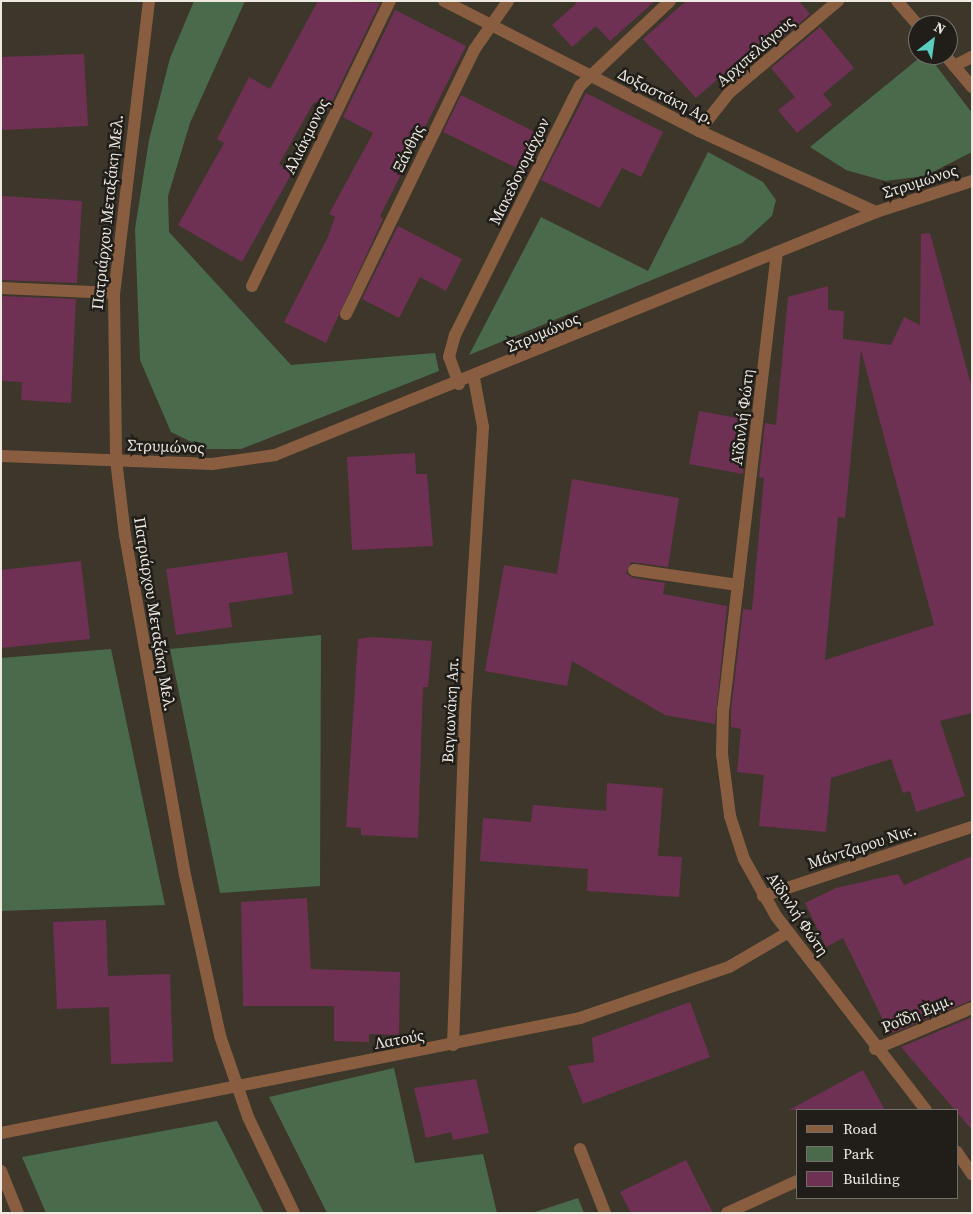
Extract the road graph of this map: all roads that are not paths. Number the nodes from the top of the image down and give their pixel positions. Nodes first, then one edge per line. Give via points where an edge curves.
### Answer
1 (149, 1) edge
2 (390, 1) edge
3 (444, 1) edge
4 (508, 1) edge
5 (670, 1) edge
6 (838, 1) edge
7 (897, 1) edge
8 (909, 15) edge
9 (488, 25) junction
10 (972, 57) edge
11 (954, 66) joint
12 (592, 77) junction
13 (972, 87) edge
14 (699, 131) junction
15 (972, 181) edge
16 (876, 212) junction
17 (777, 252) junction
18 (252, 286) dead end
19 (1, 288) edge
20 (114, 292) junction
21 (346, 314) dead end
22 (474, 378) junction
23 (459, 384) junction
24 (1, 456) edge
25 (116, 460) junction
26 (634, 570) dead end
27 (738, 585) junction
28 (972, 827) edge
29 (763, 896) junction
30 (789, 932) junction
31 (972, 1008) edge
32 (453, 1045) junction
33 (874, 1049) junction
34 (235, 1084) junction
35 (925, 1109) edge
36 (1, 1133) edge
37 (580, 1149) dead end
38 (958, 1153) edge
39 (1, 1171) edge
40 (972, 1174) edge
41 (796, 1180) edge
42 (18, 1213) edge
43 (294, 1213) edge
44 (605, 1213) edge
45 (726, 1213) edge

1 - 20 street, Πατριάρχου Μεταξάκη Μελ.
2 - 18 street, Αλιάκμονος
3 - 9 street, Δοξαστάκη Αρ.
4 - 9 street, Ξάνθης
5 - 12 street, Μακεδονομάχων
6 - 14 street, Αρχιπελάγους via 729,93
7 - 8 street
9 - 12 street, Δοξαστάκη Αρ.
9 - 21 street, Ξάνθης
10 - 11 street
11 - 13 street
12 - 14 street, Δοξαστάκη Αρ.
12 - 23 street, Μακεδονομάχων via 573,99 456,335 449,357
14 - 16 street, Δοξαστάκη Αρ.
15 - 16 street, Στρυμώνος
16 - 17 street, Στρυμώνος
17 - 22 street, Στρυμώνος
17 - 27 street, Αϊδινλή Φώτη
19 - 20 street
20 - 25 street, Πατριάρχου Μεταξάκη Μελ.
22 - 23 street, Στρυμώνος
22 - 32 street, Βαγιωνάκη Απ. via 483,427 466,697
23 - 25 street, Στρυμώνος via 260,460 212,464
24 - 25 street, Στρυμώνος
25 - 34 street, Πατριάρχου Μεταξάκη Μελ. via 135,602 185,875
26 - 27 street
27 - 29 street, Αϊδινλή Φώτη via 722,754 730,816 744,859
28 - 29 street, Μάντζαρου Νικ.
29 - 30 street, Αϊδινλή Φώτη
30 - 32 street, Λατούς via 729,967 646,998 580,1018
30 - 33 street, Αϊδινλή Φώτη
31 - 33 street, Ροΐδη Εμμ.
32 - 34 street, Λατούς
33 - 35 street, Αϊδινλή Φώτη
34 - 36 street, Λατούς
34 - 43 street, Πατριάρχου Μεταξάκη Μελ.
37 - 44 street
38 - 40 street
39 - 42 street
41 - 45 street

